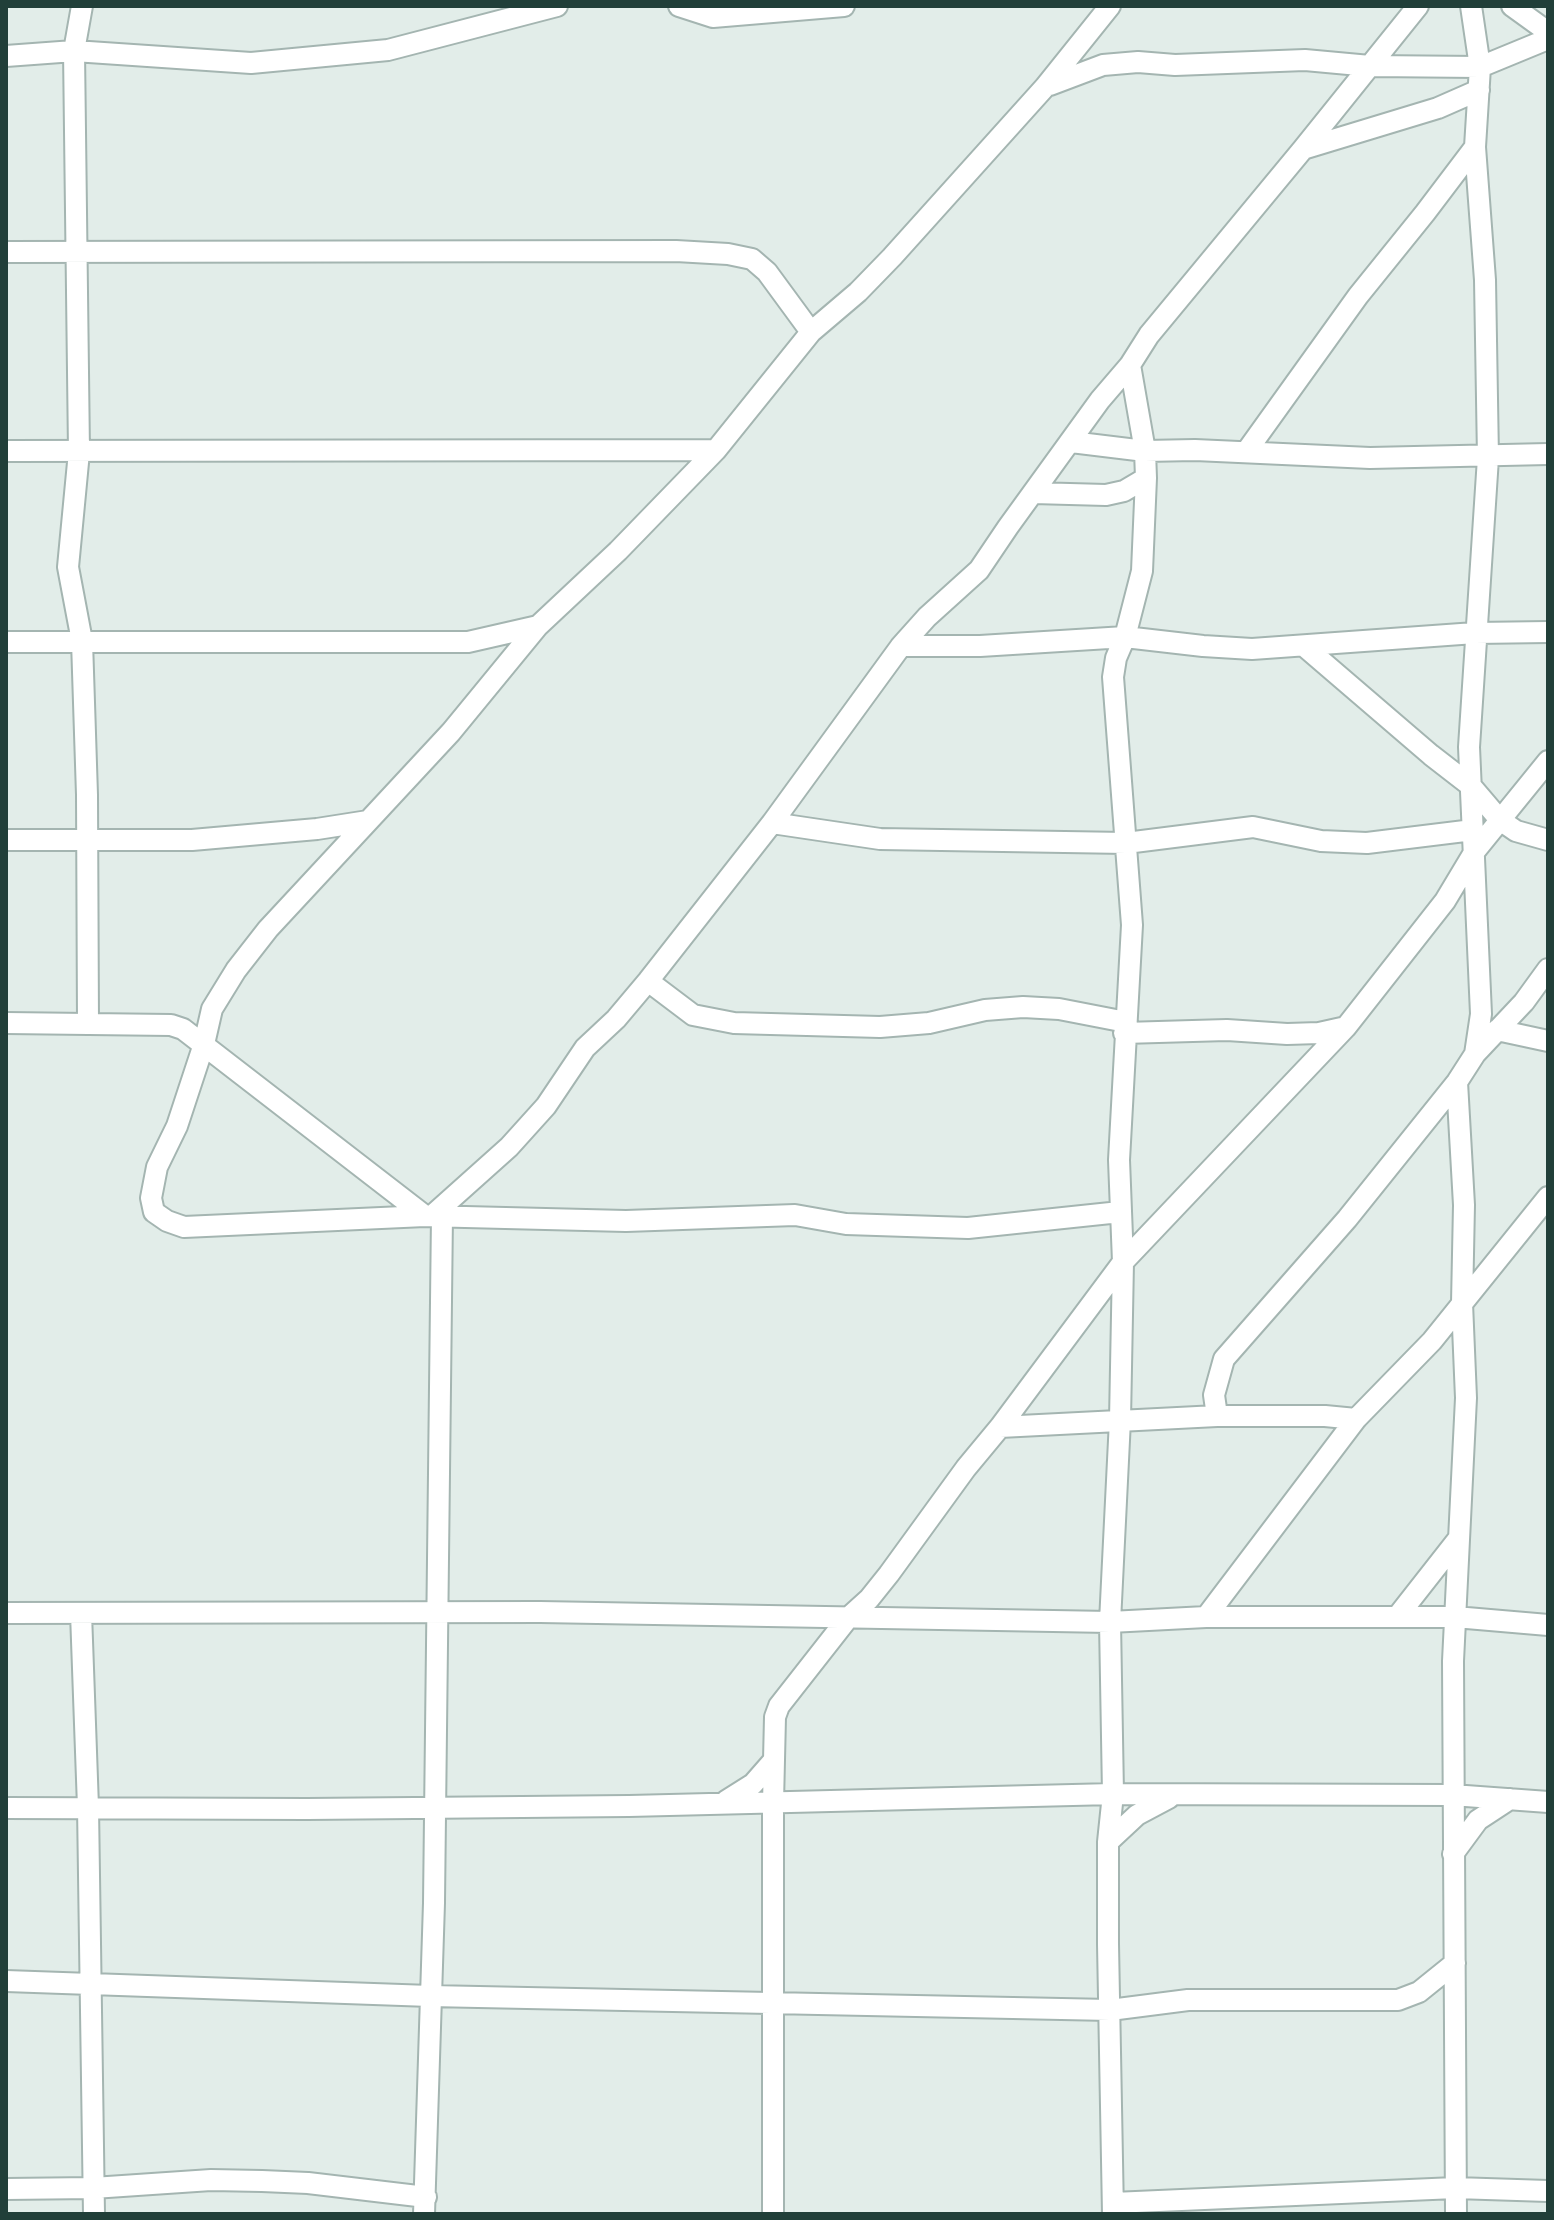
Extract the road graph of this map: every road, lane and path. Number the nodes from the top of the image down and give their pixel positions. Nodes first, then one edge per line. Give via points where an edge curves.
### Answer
1 (82, 6) edge
2 (557, 6) edge
3 (679, 6) edge
4 (844, 6) edge
5 (1110, 6) edge
6 (1418, 6) edge
7 (1471, 6) edge
8 (1512, 6) edge
9 (1548, 32) edge
10 (1548, 39) edge
11 (74, 51) junction
12 (6, 56) edge
13 (1370, 66) junction
14 (1480, 67) junction
15 (1045, 87) junction
16 (1479, 90) junction
17 (1475, 147) junction
18 (1303, 149) junction
19 (78, 251) junction
20 (6, 252) edge
21 (811, 332) junction
22 (1130, 365) junction
23 (1071, 442) junction
24 (716, 450) junction
25 (6, 451) edge
26 (1145, 451) junction
27 (79, 452) junction
28 (1246, 452) junction
29 (1548, 454) edge
30 (1488, 458) junction
31 (1146, 478) junction
32 (1033, 493) junction
33 (538, 626) junction
34 (1548, 632) edge
35 (1475, 633) junction
36 (1125, 637) junction
37 (82, 641) junction
38 (6, 642) edge
39 (901, 646) junction
40 (1304, 646) junction
41 (1548, 761) edge
42 (1471, 786) junction
43 (1500, 820) junction
44 (368, 821) junction
45 (772, 823) junction
46 (1473, 830) junction
47 (6, 840) edge
48 (87, 840) junction
49 (1548, 840) edge
50 (1126, 843) junction
51 (1475, 851) junction
52 (1548, 969) edge
53 (648, 981) junction
54 (212, 1009) junction
55 (6, 1023) edge
56 (88, 1024) junction
57 (171, 1025) junction
58 (1346, 1027) junction
59 (1125, 1028) junction
60 (1497, 1030) junction
61 (1548, 1041) edge
62 (204, 1044) junction
63 (1475, 1054) junction
64 (1457, 1082) junction
65 (1548, 1197) edge
66 (1120, 1212) junction
67 (433, 1215) junction
68 (1123, 1262) junction
69 (1462, 1303) junction
70 (1217, 1416) junction
71 (1356, 1419) junction
72 (1120, 1420) junction
73 (1000, 1427) junction
74 (1459, 1538) junction
75 (436, 1612) junction
76 (6, 1613) edge
77 (81, 1613) junction
78 (1206, 1617) junction
79 (1397, 1617) junction
80 (1455, 1617) junction
81 (848, 1618) junction
82 (1110, 1622) junction
83 (1548, 1625) edge
84 (774, 1760) junction
85 (1113, 1794) junction
86 (1452, 1795) junction
87 (1174, 1796) junction
88 (1510, 1799) junction
89 (1548, 1802) edge
90 (722, 1803) junction
91 (773, 1803) junction
92 (88, 1807) junction
93 (6, 1808) edge
94 (434, 1808) junction
95 (1108, 1842) junction
96 (1453, 1854) junction
97 (1455, 1963) junction
98 (6, 1981) edge
99 (90, 1982) junction
100 (430, 1996) junction
101 (772, 2001) junction
102 (1110, 2010) junction
103 (93, 2188) junction
104 (1455, 2188) junction
105 (6, 2189) edge
106 (1548, 2191) edge
107 (425, 2205) edge
108 (1113, 2209) edge
109 (94, 2214) edge
110 (773, 2214) edge
111 (1456, 2214) edge

1 - 11 street
2 - 11 street via 388,50 251,63
3 - 4 street via 713,17
5 - 15 street
6 - 13 street
7 - 14 street
8 - 9 street
10 - 14 street
11 - 12 street
11 - 19 street
13 - 14 street
13 - 15 street via 1305,60 1138,62 1103,65
13 - 18 street
14 - 16 street
15 - 21 street via 884,266
16 - 17 street
16 - 18 street via 1438,108
17 - 28 street via 1358,296
17 - 30 street via 1485,280
18 - 22 street
19 - 20 street
19 - 21 street via 728,254 752,259 767,272
19 - 27 street
21 - 24 street
22 - 23 street
22 - 26 street
23 - 26 street
23 - 32 street
24 - 27 street
24 - 33 street
25 - 27 street
26 - 28 street
26 - 31 street
27 - 37 street via 68,567
28 - 30 street
29 - 30 street
30 - 35 street
31 - 32 street via 1106,495
31 - 36 street via 1142,571
32 - 39 street via 979,570
33 - 37 street via 468,642
33 - 44 street via 451,732
34 - 35 street
35 - 40 street
35 - 42 street
36 - 39 street
36 - 40 street via 1252,649
36 - 50 street via 1113,677
37 - 38 street
37 - 48 street
39 - 45 street
40 - 42 street
41 - 43 street
42 - 43 street
42 - 46 street
43 - 49 street
43 - 51 street
44 - 48 street via 192,840
44 - 54 street via 256,943
45 - 50 street via 880,839
45 - 53 street
46 - 50 street via 1367,843 1321,841 1253,827
46 - 51 street
47 - 48 street
48 - 56 street
50 - 59 street via 1132,925
51 - 58 street via 1445,901
51 - 63 street via 1481,1014
52 - 60 street
53 - 59 street via 693,1015 734,1023 880,1027 1023,1007 1059,1009
53 - 67 street via 585,1048 535,1121
54 - 57 street
54 - 62 street
55 - 56 street
56 - 57 street
57 - 62 street
58 - 59 street via 1319,1033
58 - 68 street
59 - 66 street
60 - 61 street
60 - 63 street
62 - 67 street
62 - 67 street via 177,1126 157,1167 154,1212 184,1227
63 - 64 street
64 - 69 street via 1464,1205
64 - 70 street via 1347,1219 1224,1359 1214,1395
65 - 69 street
66 - 67 street via 968,1228 846,1224 795,1215 626,1221
66 - 68 street
67 - 75 street
68 - 72 street
68 - 73 street
69 - 71 street
69 - 74 street via 1466,1398
70 - 71 street
70 - 72 street
71 - 78 street
72 - 73 street
72 - 82 street
73 - 81 street via 889,1574
74 - 79 street
74 - 80 street
75 - 77 street
75 - 81 street
75 - 94 street
76 - 77 street
77 - 92 street
78 - 79 street
78 - 82 street
79 - 80 street
80 - 83 street
80 - 86 street
81 - 82 street
81 - 84 street via 779,1706
82 - 85 street
84 - 90 street via 753,1784
84 - 91 street
85 - 87 street
85 - 91 street
85 - 95 street
86 - 87 street
86 - 88 street
86 - 96 street
87 - 95 street via 1137,1815
88 - 89 street
88 - 96 street via 1478,1820
90 - 91 street
90 - 94 street
91 - 101 street
92 - 93 street
92 - 94 street
92 - 99 street
94 - 100 street
95 - 102 street
96 - 97 street
97 - 102 street via 1419,1992 1398,2000 1188,2000
97 - 104 street
98 - 99 street
99 - 100 street
99 - 103 street
100 - 101 street
100 - 107 street
101 - 102 street
101 - 110 street
102 - 108 street
103 - 105 street
103 - 107 street via 211,2180 308,2183
103 - 109 street
104 - 106 street
104 - 108 street
104 - 111 street

